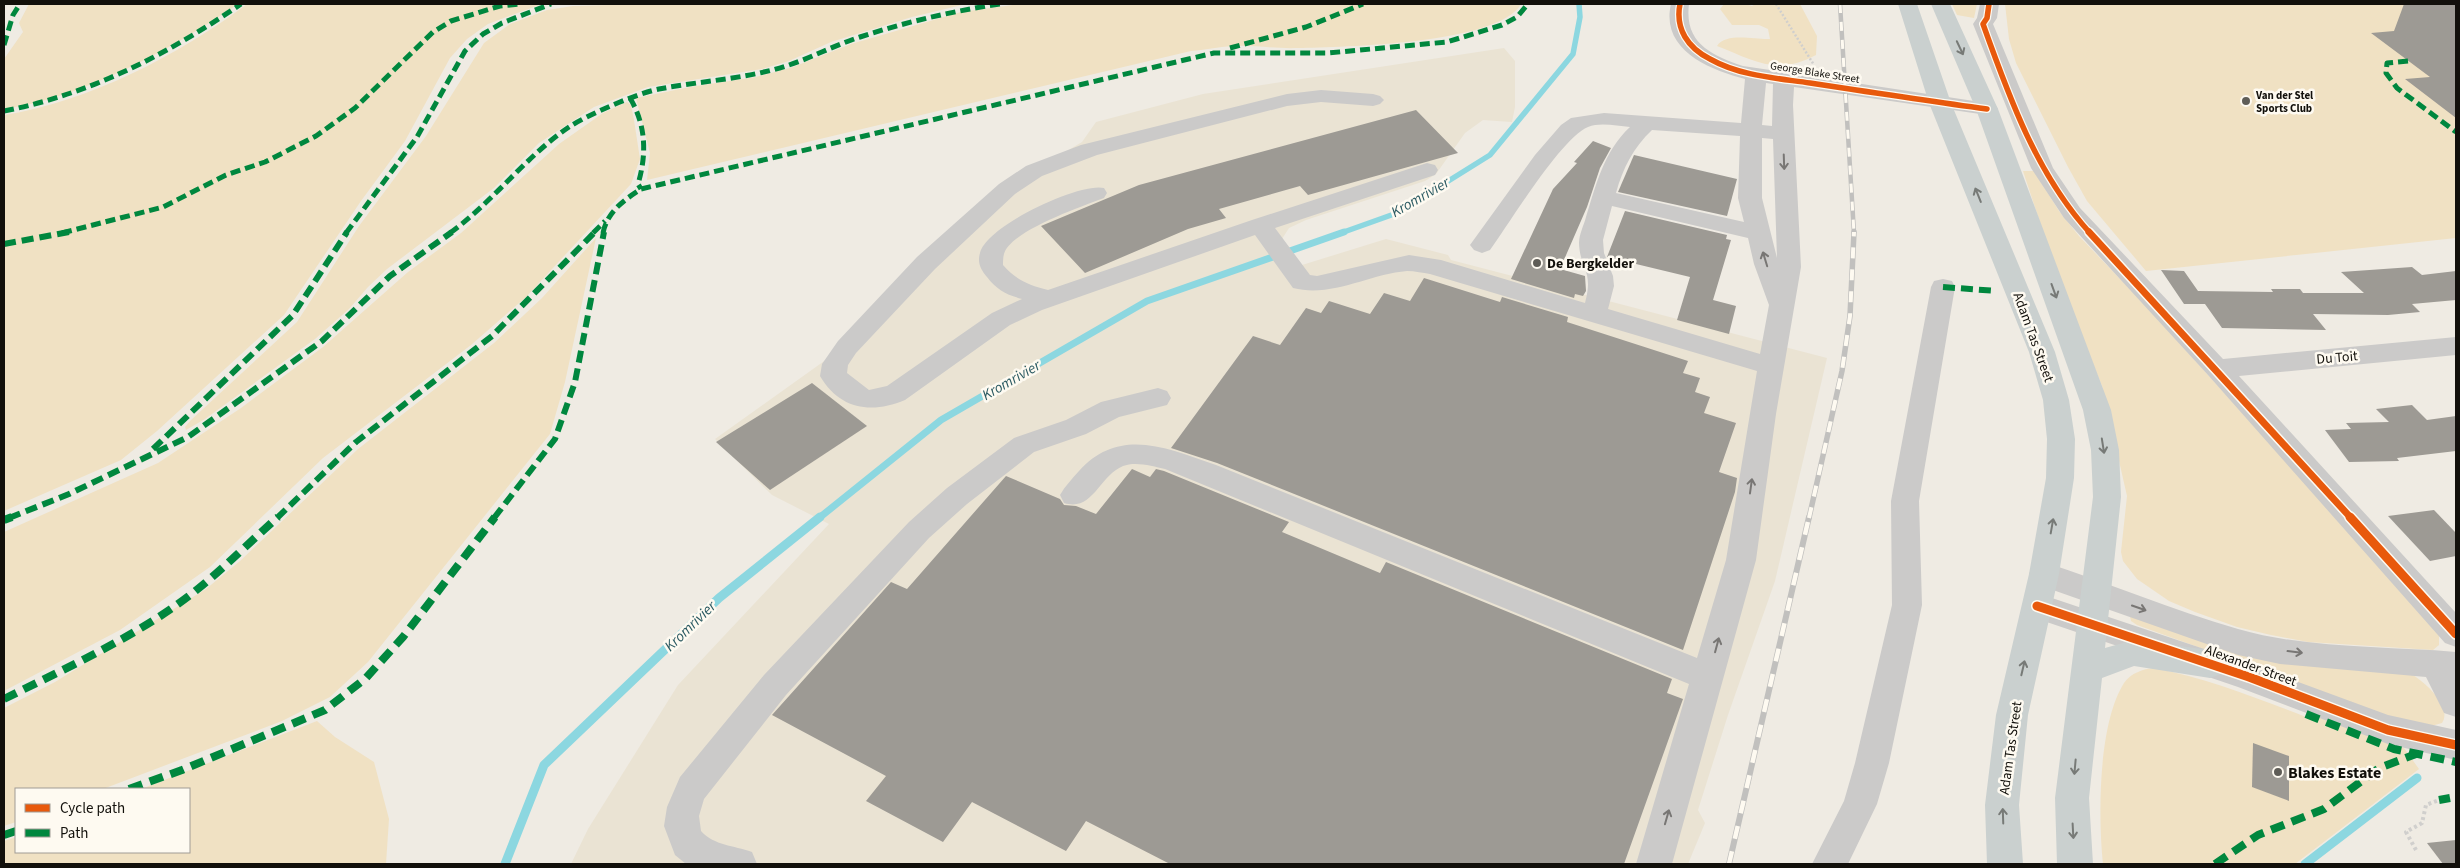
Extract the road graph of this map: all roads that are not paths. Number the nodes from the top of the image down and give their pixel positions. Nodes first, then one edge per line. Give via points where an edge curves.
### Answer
1 (1680, 4) edge
2 (1907, 4) edge
3 (1940, 4) edge
4 (1989, 4) edge
5 (1756, 74) junction
6 (1784, 78) junction
7 (1373, 100) dead end
8 (1940, 103) junction
9 (1988, 109) junction
10 (1648, 123) junction
11 (1751, 131) junction
12 (1783, 133) junction
13 (1427, 170) dead end
14 (1096, 193) dead end
15 (1603, 197) junction
16 (1266, 233) junction
17 (1758, 233) junction
18 (1482, 245) dead end
19 (1943, 288) dead end
20 (1047, 298) junction
21 (1782, 305) junction
22 (1594, 314) junction
23 (2456, 346) edge
24 (1770, 366) junction
25 (2217, 368) junction
26 (1158, 398) dead end
27 (1074, 495) dead end
28 (2044, 574) junction
29 (2097, 594) junction
30 (2037, 606) junction
31 (2094, 624) junction
32 (2456, 634) edge
33 (2210, 664) junction
34 (2446, 665) edge
35 (2087, 670) junction
36 (1708, 677) junction
37 (2456, 703) edge
38 (2456, 745) edge
39 (739, 864) edge
40 (1654, 864) edge
41 (1830, 864) edge
42 (2004, 864) edge
43 (2075, 864) edge

1 - 5 street, George Blake Street via 1681,30 1687,42 1697,51 1729,67
2 - 8 main road, Adam Tas Street
3 -> 9 main road
4 - 25 street via 1983,24 2045,174 2072,213
5 - 6 street, George Blake Street
5 - 11 street
6 - 8 street, George Blake Street
6 - 12 street
7 - 20 street via 1321,96 1287,100 1089,150 1034,171 1007,189 926,263 847,347 835,364 833,376 866,400 883,399 1001,320
8 - 9 street, George Blake Street
28 -> 8 main road, Adam Tas Street via 2060,478 2061,439 2056,400 2042,352
9 -> 29 main road via 2097,410 2105,450 2107,497
10 - 11 street
10 - 15 street via 1620,152
10 - 18 street via 1590,120 1570,129 1553,147
11 - 12 street
11 - 17 street via 1750,198
12 -> 21 street via 1788,267
13 - 16 street
14 - 20 street via 1006,233 991,252 995,272 1005,282
15 - 17 street
15 - 22 street via 1591,240 1602,286
16 - 20 street
16 - 22 street via 1302,282 1317,284 1409,263 1432,266
21 -> 17 street
19 - 41 street via 1905,501 1906,605 1860,804
21 - 24 street
22 - 24 street
23 - 25 street, Du Toit
36 -> 24 street via 1741,560
25 - 32 street
26 - 39 street via 1111,409 1076,427 1024,445 990,469 920,530 775,686 683,803 683,834 691,846 705,856
27 - 36 street via 1100,466 1113,458 1140,453 1163,458 1206,472
28 - 29 street, Alexander Street
28 - 30 main road, Adam Tas Street
29 - 31 main road
29 -> 34 street, Alexander Street via 2238,642 2280,651
30 - 31 street, Alexander Street
42 -> 30 main road, Adam Tas Street via 2002,805 2012,714
31 - 33 street, Alexander Street
31 - 35 main road
33 - 35 main road via 2134,653
33 - 38 street, Alexander Street via 2377,727
34 - 37 street
35 -> 43 main road via 2072,798
40 -> 36 street

